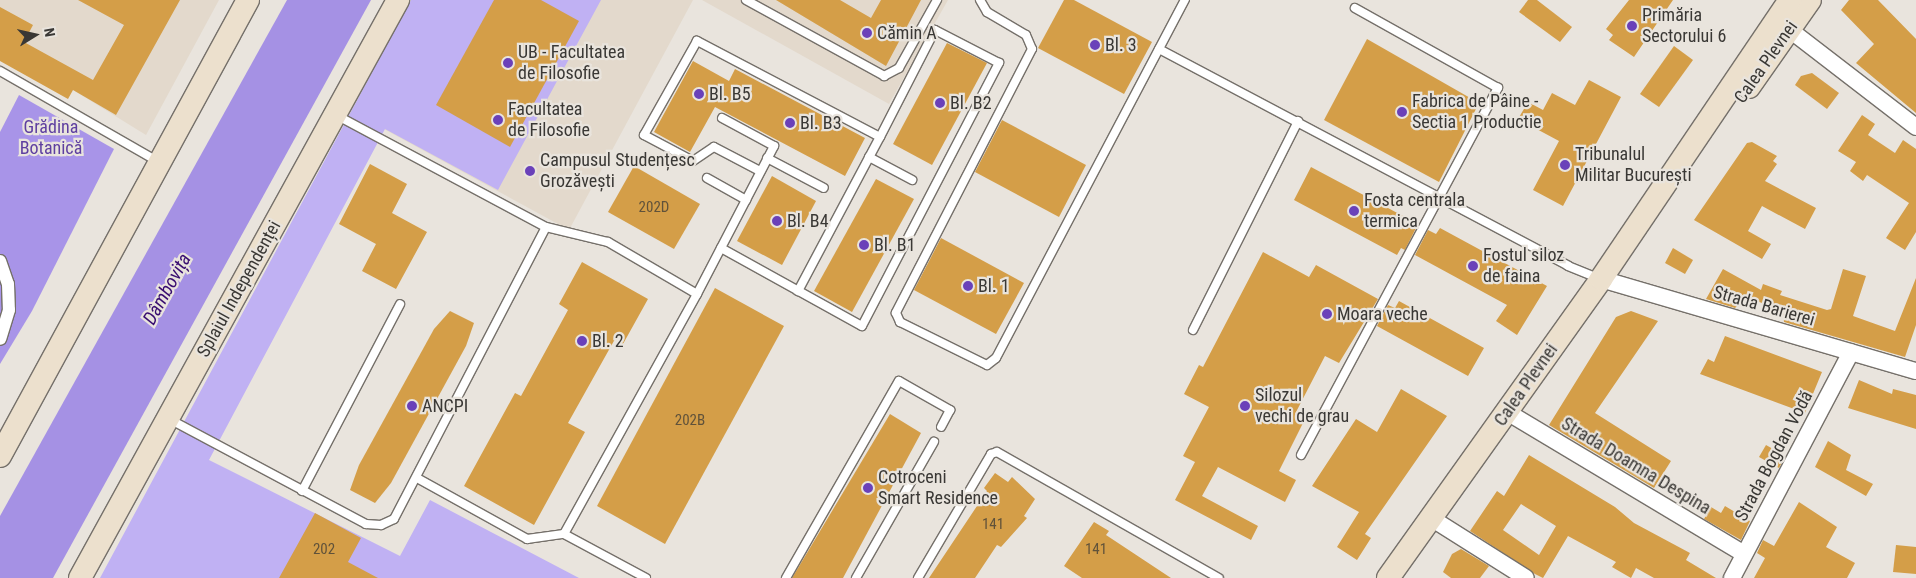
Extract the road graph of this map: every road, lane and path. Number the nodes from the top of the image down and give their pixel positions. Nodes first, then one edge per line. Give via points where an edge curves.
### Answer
1 (248, 0) edge
2 (398, 0) edge
3 (746, 0) edge
4 (937, 0) edge
5 (980, 0) edge
6 (1185, 0) edge
7 (1790, 0) edge
8 (1810, 0) edge
9 (1354, 8) dead end
10 (1790, 30) junction
11 (1159, 49) junction
12 (0, 71) edge
13 (335, 114) junction
14 (722, 118) dead end
15 (1298, 121) junction
16 (1916, 127) edge
17 (880, 137) junction
18 (869, 157) junction
19 (767, 158) junction
20 (161, 164) junction
21 (760, 171) junction
22 (707, 178) dead end
23 (912, 180) dead end
24 (824, 188) dead end
25 (1662, 191) junction
26 (1438, 194) junction
27 (746, 200) junction
28 (546, 227) junction
29 (721, 248) junction
30 (0, 261) edge
31 (1601, 279) junction
32 (798, 291) junction
33 (698, 294) junction
34 (400, 304) dead end
35 (1193, 330) dead end
36 (0, 339) edge
37 (1851, 352) junction
38 (1916, 371) edge
39 (1507, 412) junction
40 (168, 418) junction
41 (941, 427) dead end
42 (934, 442) dead end
43 (1301, 455) dead end
44 (0, 456) edge
45 (417, 478) junction
46 (302, 491) junction
47 (1432, 518) junction
48 (564, 534) junction
49 (1744, 554) junction
50 (80, 578) edge
51 (646, 578) edge
52 (786, 578) edge
53 (856, 578) edge
54 (918, 578) edge
55 (1219, 578) edge
56 (1388, 578) edge
57 (1526, 578) edge
58 (1732, 578) edge

1 - 20 main road
2 - 13 main road, Splaiul Independenței
3 - 4 lane via 884,76 899,68
5 - 11 lane via 987,12 1026,35 1032,50 896,313 900,322 981,364 992,363 996,358
6 - 11 lane
7 - 25 main road, Calea Plevnei
8 - 10 main road, Calea Plevnei
9 - 26 lane via 1498,88
10 - 16 street
10 - 25 main road, Calea Plevnei via 1724,121
11 - 15 lane
12 - 20 lane
13 - 28 lane
13 - 40 main road, Splaiul Independenței
14 - 19 lane via 774,146
15 - 26 lane
15 - 35 lane
17 - 18 lane
17 - 21 lane via 697,42 644,135 693,161 714,147
17 - 32 lane via 935,30 999,63 862,326
18 - 23 lane
18 - 32 lane
19 - 21 lane
19 - 24 lane
20 - 44 main road
21 - 27 lane
22 - 27 lane
25 - 31 main road, Calea Plevnei
26 - 31 lane via 1568,266
26 - 43 lane
27 - 29 lane
28 - 33 lane via 608,242
28 - 45 lane
29 - 32 lane
29 - 33 lane
30 - 36 street via 8,284 9,310
31 - 37 street, Strada Barierei
31 - 39 main road, Calea Plevnei
33 - 48 lane
34 - 46 lane
37 - 38 street, Strada Barierei
37 - 49 street, Strada Bogdan Vodă
39 - 47 main road, Calea Plevnei
39 - 49 street, Strada Doamna Despina
40 - 46 lane
40 - 50 main road, Splaiul Independenței
41 - 52 lane via 950,410 899,381
42 - 53 lane
45 - 46 lane via 394,519 381,525 366,524
45 - 48 lane via 527,539
47 - 56 main road, Calea Plevnei
47 - 57 street
48 - 51 lane
49 - 58 street, Strada Bogdan Vodă
54 - 55 lane via 991,454 997,452

